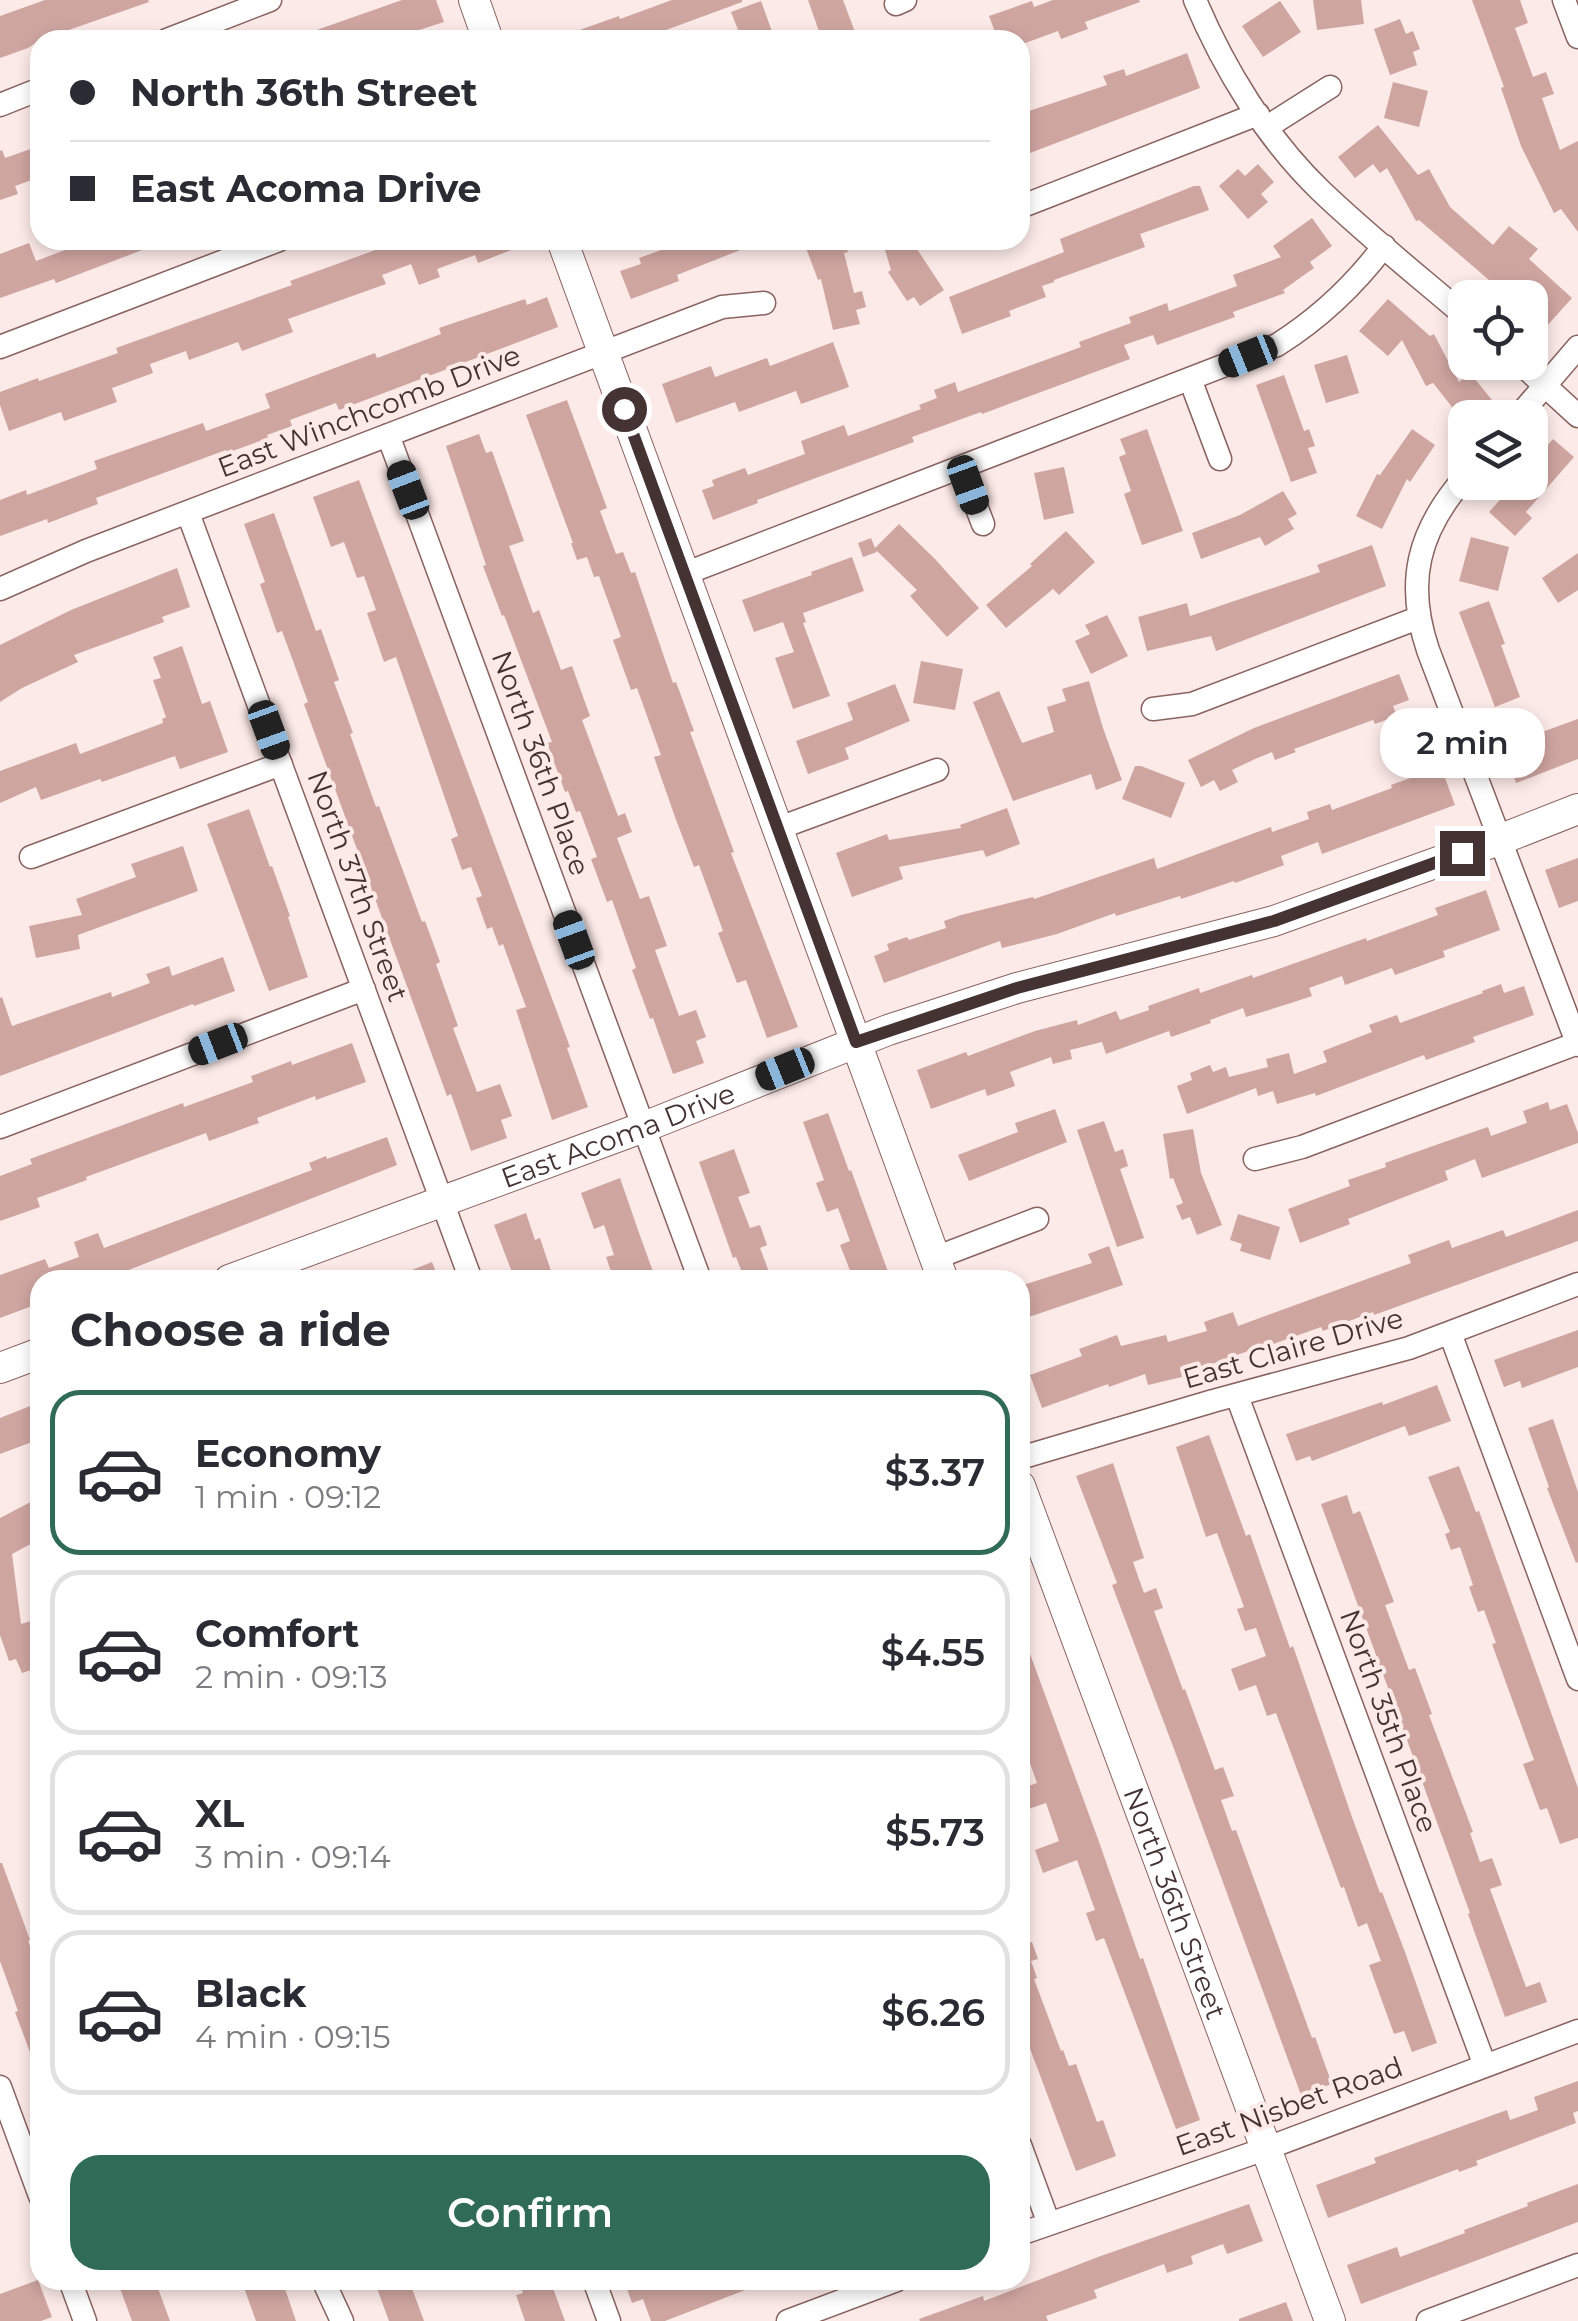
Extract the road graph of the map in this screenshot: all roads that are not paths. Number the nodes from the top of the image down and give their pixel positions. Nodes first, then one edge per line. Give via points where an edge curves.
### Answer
1 (270, 0) edge
2 (474, 0) edge
3 (1195, 0) edge
4 (1564, 0) edge
5 (193, 30) edge
6 (484, 30) edge
7 (1578, 37) edge
8 (1330, 87) dead end
9 (30, 93) edge
10 (0, 105) edge
11 (1262, 120) junction
12 (1030, 203) edge
13 (1384, 246) junction
14 (253, 250) edge
15 (566, 250) edge
16 (1448, 301) edge
17 (764, 302) dead end
18 (1578, 347) edge
19 (0, 348) edge
20 (603, 352) junction
21 (1190, 379) junction
22 (1539, 380) edge
23 (1544, 384) junction
24 (1531, 400) edge
25 (1578, 416) edge
26 (388, 435) junction
27 (1220, 459) dead end
28 (961, 467) junction
29 (1448, 497) edge
30 (188, 513) junction
31 (982, 524) dead end
32 (684, 574) junction
33 (0, 589) edge
34 (1418, 618) junction
35 (1153, 708) dead end
36 (282, 764) junction
37 (937, 770) dead end
38 (1578, 808) edge
39 (779, 828) junction
40 (1500, 840) junction
41 (32, 857) dead end
42 (364, 989) junction
43 (856, 1042) junction
44 (1578, 1043) edge
45 (0, 1127) edge
46 (644, 1127) junction
47 (1255, 1159) dead end
48 (442, 1200) junction
49 (1037, 1219) dead end
50 (939, 1269) edge
51 (256, 1270) edge
52 (468, 1270) edge
53 (696, 1270) edge
54 (1578, 1284) edge
55 (1450, 1333) junction
56 (30, 1357) edge
57 (0, 1368) edge
58 (1237, 1396) junction
59 (1030, 1455) edge
60 (1030, 1513) edge
61 (1578, 1679) edge
62 (1578, 2031) edge
63 (1485, 2066) junction
64 (2, 2100) edge
65 (1266, 2149) junction
66 (30, 2171) edge
67 (1030, 2172) edge
68 (1049, 2224) junction
69 (1030, 2231) edge
70 (1578, 2266) edge
71 (74, 2290) edge
72 (328, 2290) edge
73 (598, 2290) edge
74 (842, 2290) edge
75 (85, 2321) edge
76 (342, 2321) edge
77 (609, 2321) edge
78 (788, 2321) edge
79 (1330, 2321) edge
80 (1428, 2321) edge

1 - 5 street
2 - 6 street
3 - 11 street
4 - 7 street
8 - 11 street
9 - 10 street
11 - 12 street
11 - 13 street via 1319,189
13 - 16 street
13 - 21 street via 1309,325
14 - 19 street
15 - 20 street
17 - 20 street, East Winchcomb Drive via 722,307
18 - 23 street
20 - 26 street, East Winchcomb Drive
20 - 32 street
21 - 27 street
21 - 28 street
22 - 23 street
23 - 24 street
23 - 25 street
26 - 30 street, East Winchcomb Drive
26 - 46 street, North 36th Place
28 - 31 street
28 - 32 street
29 - 34 street via 1423,544
30 - 33 street, East Winchcomb Drive
30 - 36 street, North 37th Street
32 - 39 street
34 - 35 street via 1192,704
34 - 40 street
36 - 41 street
36 - 42 street, North 37th Street
37 - 39 street
38 - 40 street, East Acoma Drive
39 - 43 street
40 - 43 street, East Acoma Drive via 1274,921 1017,988
40 - 44 street
42 - 45 street
42 - 48 street, North 37th Street
43 - 46 street, East Acoma Drive
43 - 50 street
44 - 47 street
46 - 48 street, East Acoma Drive
46 - 53 street, North 36th Place
48 - 51 street, East Acoma Drive
48 - 52 street, North 37th Street
49 - 50 street
54 - 55 street, East Claire Drive
55 - 58 street, East Claire Drive
55 - 61 street
56 - 57 street
58 - 59 street, East Claire Drive
58 - 63 street, North 35th Place
60 - 65 street, North 36th Street
62 - 63 street, East Nisbet Road
63 - 65 street, East Nisbet Road
64 - 66 street
65 - 68 street, East Nisbet Road
65 - 79 street, North 36th Street
67 - 68 street
68 - 69 street, East Nisbet Road
70 - 80 street
71 - 75 street
72 - 76 street
73 - 77 street
74 - 78 street

